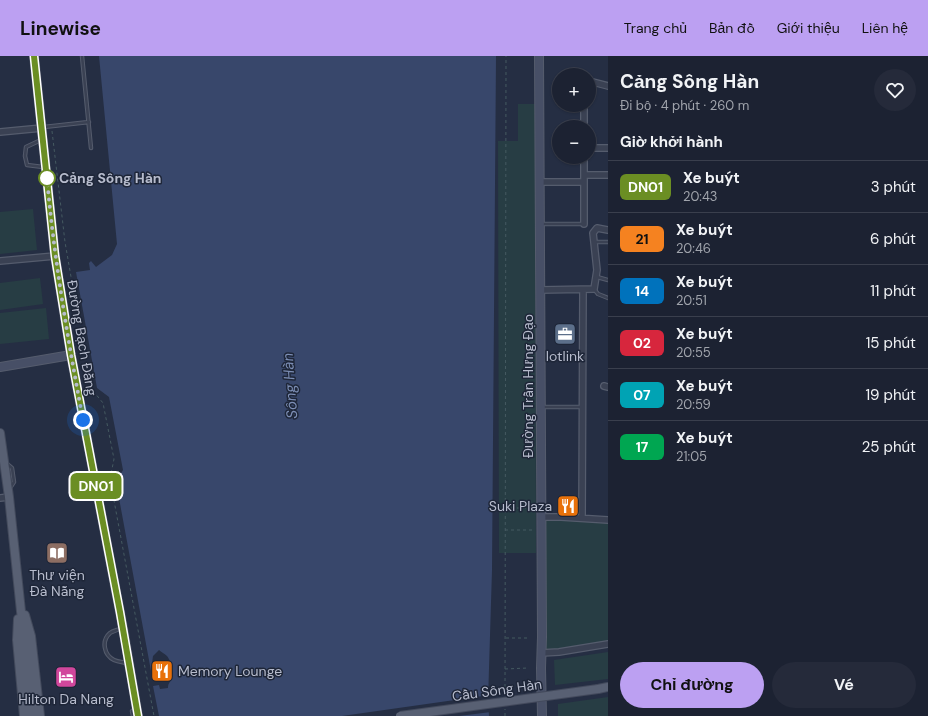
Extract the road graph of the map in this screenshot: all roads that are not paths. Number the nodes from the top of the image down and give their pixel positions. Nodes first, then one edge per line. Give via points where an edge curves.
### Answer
1 (34, 56) edge
2 (82, 56) edge
3 (539, 56) edge
4 (596, 83) edge
5 (608, 86) edge
6 (89, 122) junction
7 (42, 128) junction
8 (0, 132) edge
9 (43, 139) junction
10 (92, 148) dead end
11 (596, 148) edge
12 (608, 148) edge
13 (584, 164) edge
14 (46, 167) junction
15 (584, 175) junction
16 (608, 175) edge
17 (540, 182) junction
18 (584, 182) junction
19 (540, 224) junction
20 (584, 224) joint
21 (608, 230) edge
22 (594, 242) junction
23 (608, 242) edge
24 (55, 256) junction
25 (0, 261) edge
26 (596, 277) junction
27 (608, 280) edge
28 (594, 289) junction
29 (540, 290) junction
30 (583, 290) junction
31 (608, 298) edge
32 (71, 355) junction
33 (0, 368) edge
34 (541, 406) junction
35 (583, 407) junction
36 (0, 433) edge
37 (9, 494) junction
38 (0, 498) edge
39 (541, 517) junction
40 (582, 518) junction
41 (608, 520) edge
42 (19, 593) junction
43 (123, 628) junction
44 (608, 644) edge
45 (541, 653) junction
46 (129, 663) junction
47 (608, 688) edge
48 (137, 707) junction
49 (24, 716) edge
50 (32, 716) edge
51 (40, 716) edge
52 (133, 716) edge
53 (138, 716) edge
54 (400, 716) edge
55 (542, 716) edge

1 - 7 main road, Đường Bạch Đằng
2 - 6 lane
3 - 17 main road, Đường Trần Hưng Đạo
4 - 5 street
6 - 7 lane
6 - 10 lane
7 - 8 street
7 - 9 main road, Đường Bạch Đằng
9 - 14 main road, Đường Bạch Đằng
9 - 14 lane via 26,146 25,156 27,165
11 - 12 street
13 - 15 street
14 - 24 main road, Đường Bạch Đằng
15 - 16 street
15 - 18 street
17 - 18 street
17 - 19 main road, Đường Trần Hưng Đạo
18 - 20 street
19 - 20 lane
19 - 29 main road, Đường Trần Hưng Đạo
21 - 22 street via 597,228 593,233
22 - 23 lane
22 - 26 street
24 - 25 street
24 - 32 main road, Đường Bạch Đằng
26 - 27 lane
26 - 28 street
28 - 30 street
28 - 31 lane via 598,294
29 - 30 street
29 - 34 main road, Đường Trần Hưng Đạo
30 - 35 street
32 - 33 main road
32 - 43 main road, Đường Bạch Đằng
34 - 35 lane
34 - 39 main road, Đường Trần Hưng Đạo
35 - 40 street
36 - 37 main road
37 - 38 street
37 - 42 main road
39 - 40 street
39 - 45 main road, Đường Trần Hưng Đạo
40 - 41 street
42 - 49 main road via 18,680
42 - 50 main road
42 - 51 main road via 32,636
43 - 46 main road, Đường Bạch Đằng
43 - 46 lane via 112,632 105,639 104,649 109,657 116,661
44 - 45 street
45 - 55 main road, Đường Trần Hưng Đạo
46 - 48 main road, Đường Bạch Đằng
47 - 54 main road, Cầu Sông Hàn, bridge
48 - 52 lane via 132,711
48 - 53 main road, Đường Bạch Đằng

